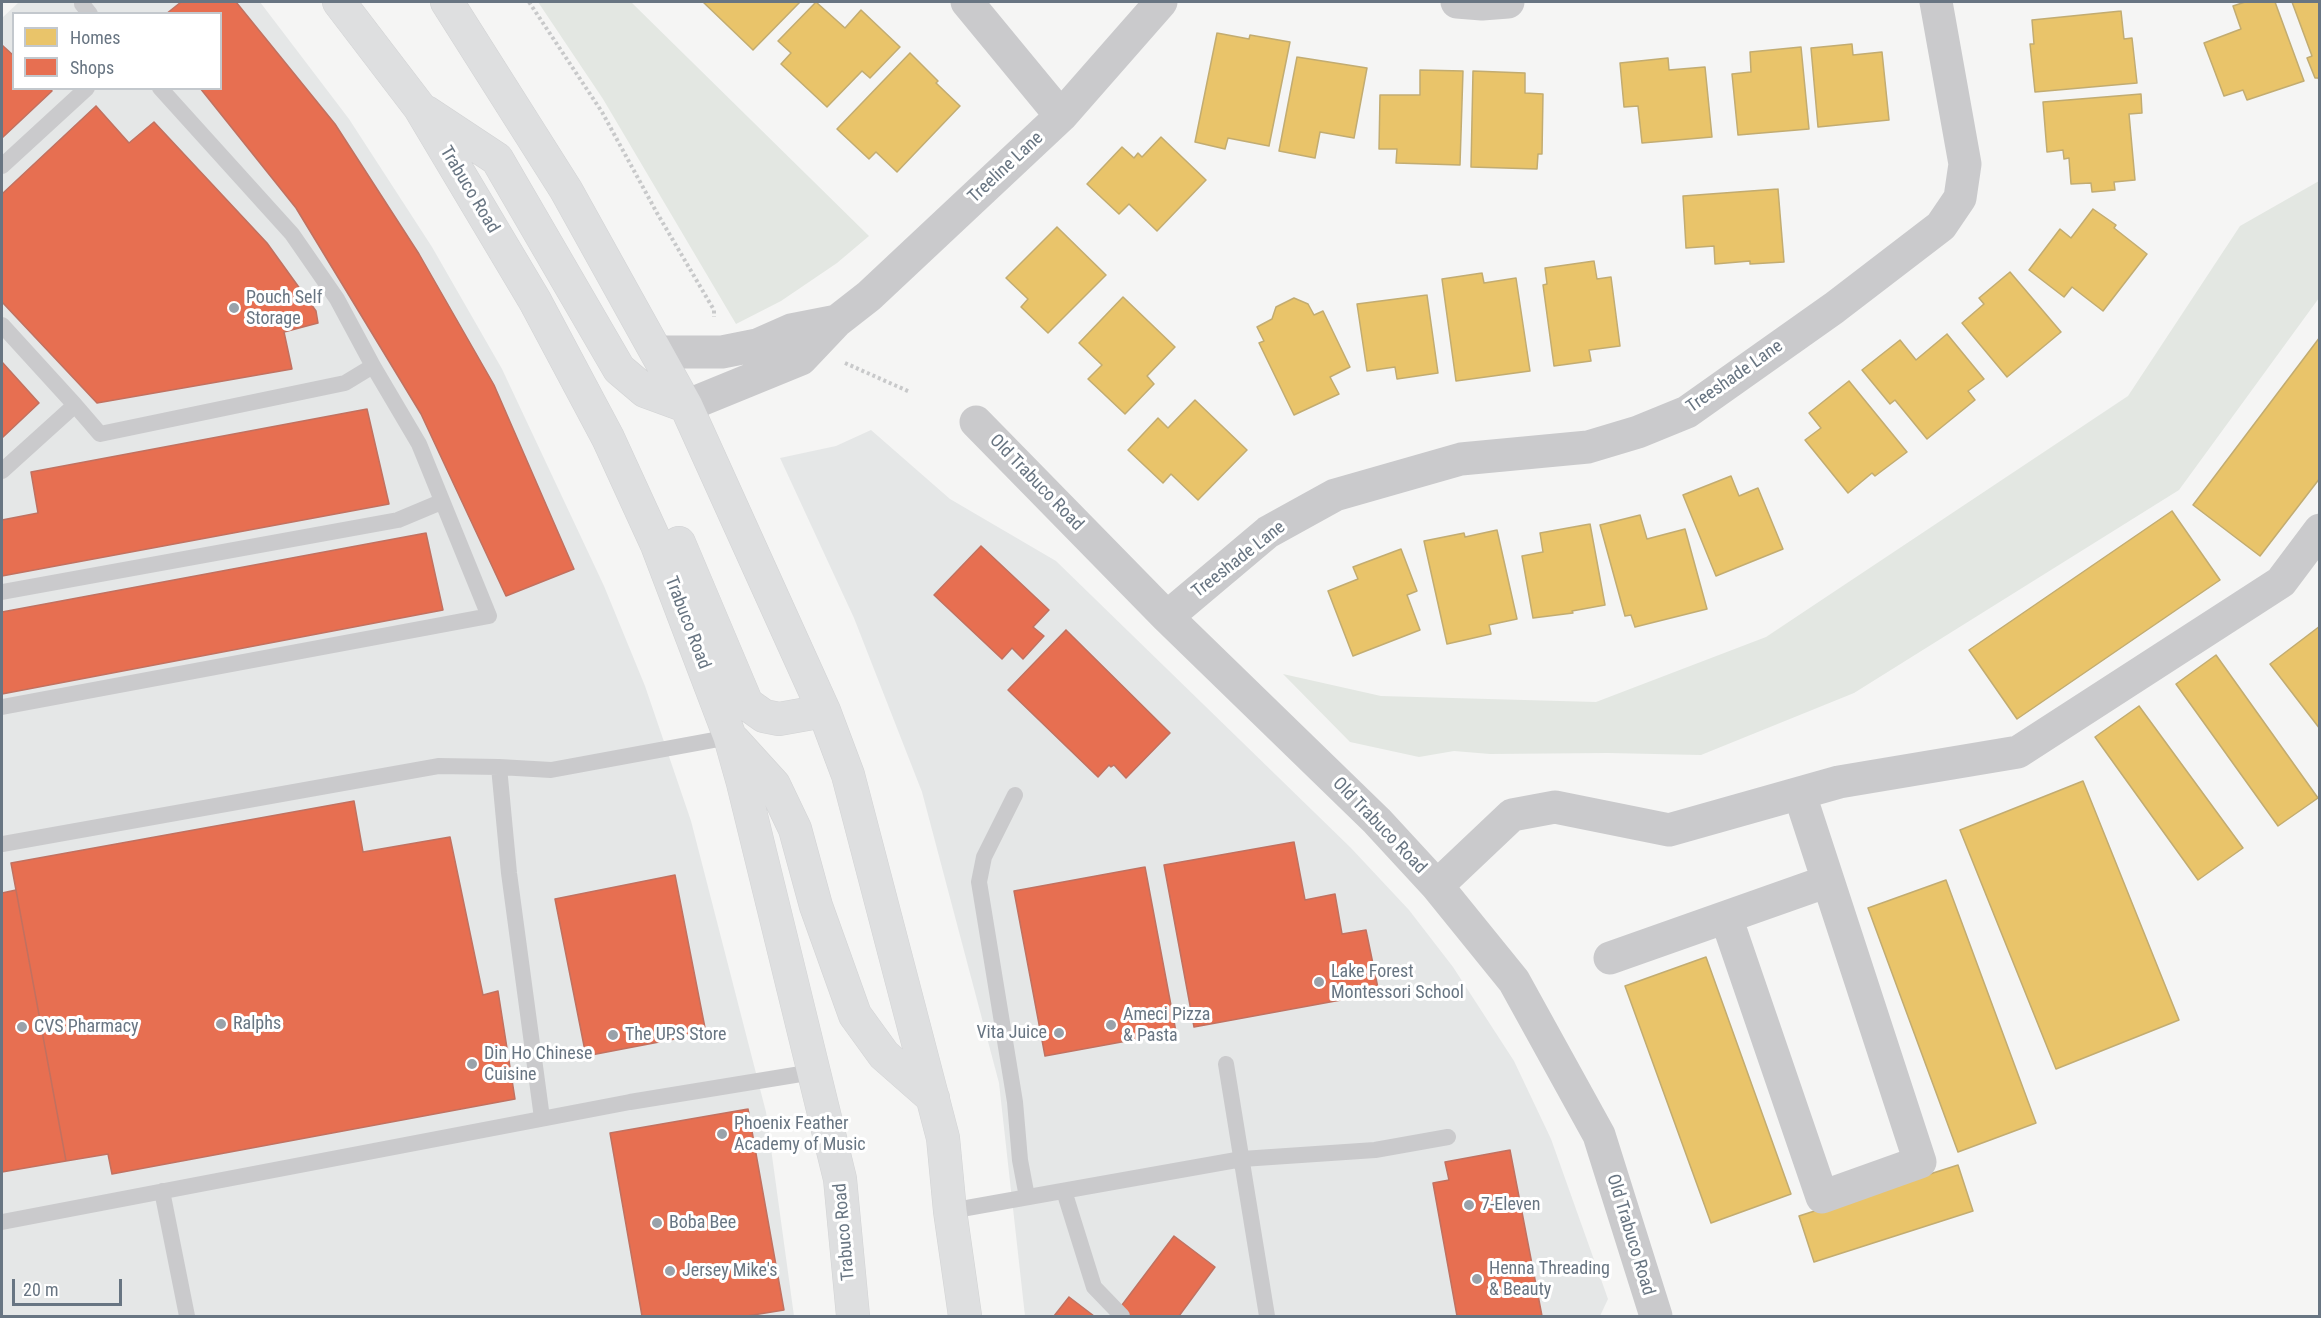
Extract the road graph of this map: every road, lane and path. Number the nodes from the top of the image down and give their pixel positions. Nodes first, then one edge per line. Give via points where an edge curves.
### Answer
1 (339, 2) edge
2 (447, 2) edge
3 (529, 2) edge
4 (967, 2) edge
5 (1161, 2) edge
6 (1457, 2) edge
7 (1508, 2) edge
8 (1936, 2) edge
9 (85, 90) edge
10 (162, 90) edge
11 (420, 108) junction
12 (1061, 116) junction
13 (2, 166) edge
14 (714, 321) dead end
15 (837, 321) junction
16 (2, 325) edge
17 (657, 352) junction
18 (839, 360) dead end
19 (373, 366) junction
20 (910, 392) dead end
21 (75, 405) junction
22 (686, 406) junction
23 (976, 422) dead end
24 (2, 471) edge
25 (633, 491) junction
26 (441, 502) junction
27 (2319, 530) edge
28 (2, 592) edge
29 (1167, 617) junction
30 (2, 707) edge
31 (824, 711) junction
32 (730, 737) junction
33 (500, 767) junction
34 (1015, 795) dead end
35 (1800, 795) junction
36 (2, 843) edge
37 (1828, 881) junction
38 (1437, 886) junction
39 (1726, 917) junction
40 (1610, 958) dead end
41 (1226, 1064) dead end
42 (813, 1071) junction
43 (933, 1098) junction
44 (542, 1118) junction
45 (1448, 1137) dead end
46 (1242, 1159) junction
47 (162, 1191) junction
48 (1064, 1191) junction
49 (1027, 1197) junction
50 (950, 1211) junction
51 (2, 1222) edge
52 (187, 1317) edge
53 (852, 1317) edge
54 (965, 1317) edge
55 (1122, 1317) edge
56 (1268, 1317) edge
57 (1656, 1317) edge

1 - 11 main road, Trabuco Road
2 - 17 main road via 566,190
3 - 14 path via 602,112 714,310
4 - 12 street
5 - 12 street, Treeline Lane
6 - 7 street
8 - 29 street, Treeshade Lane via 1965,164 1960,198 1941,226 1687,412 1588,447 1461,459 1335,495 1268,532
9 - 13 lane
10 - 19 lane via 292,234 337,299
11 - 22 main road via 497,159 619,369 645,391
11 - 25 main road, Trabuco Road via 535,301
12 - 15 street, Treeline Lane via 869,296
15 - 17 street, Treeline Lane via 791,330 757,345 722,352
15 - 22 street, Treeline Lane via 801,359
16 - 21 lane
17 - 22 main road
18 - 20 path
19 - 21 lane via 345,383 100,434
19 - 26 lane via 419,444
21 - 24 lane
22 - 31 main road
23 - 29 street, Old Trabuco Road
25 - 31 main road via 670,521 747,704 764,716 779,719
25 - 32 main road, Trabuco Road
26 - 28 lane via 398,520
26 - 30 lane via 489,616
27 - 35 street via 2281,582 2019,752 1839,782
29 - 38 street, Old Trabuco Road via 1377,821
31 - 43 main road via 848,775
32 - 33 lane via 551,770
32 - 42 main road, Trabuco Road
32 - 43 main road via 774,785 795,829 816,906 855,1015 884,1055
33 - 36 lane via 438,766
33 - 44 lane via 509,873
34 - 49 lane via 984,857 979,882
35 - 37 street
35 - 38 street via 1669,830 1555,807 1512,815
37 - 39 street
37 - 39 street via 1920,1162 1822,1197
38 - 57 street, Old Trabuco Road via 1514,981 1599,1135
39 - 40 street
41 - 46 lane
42 - 44 lane
42 - 53 main road, Trabuco Road via 840,1179
43 - 50 main road via 943,1138
44 - 47 lane
45 - 46 lane via 1375,1150
46 - 48 lane
46 - 56 lane
47 - 51 lane
47 - 52 lane
48 - 49 lane
48 - 55 lane via 1094,1287
49 - 50 lane
50 - 54 main road

